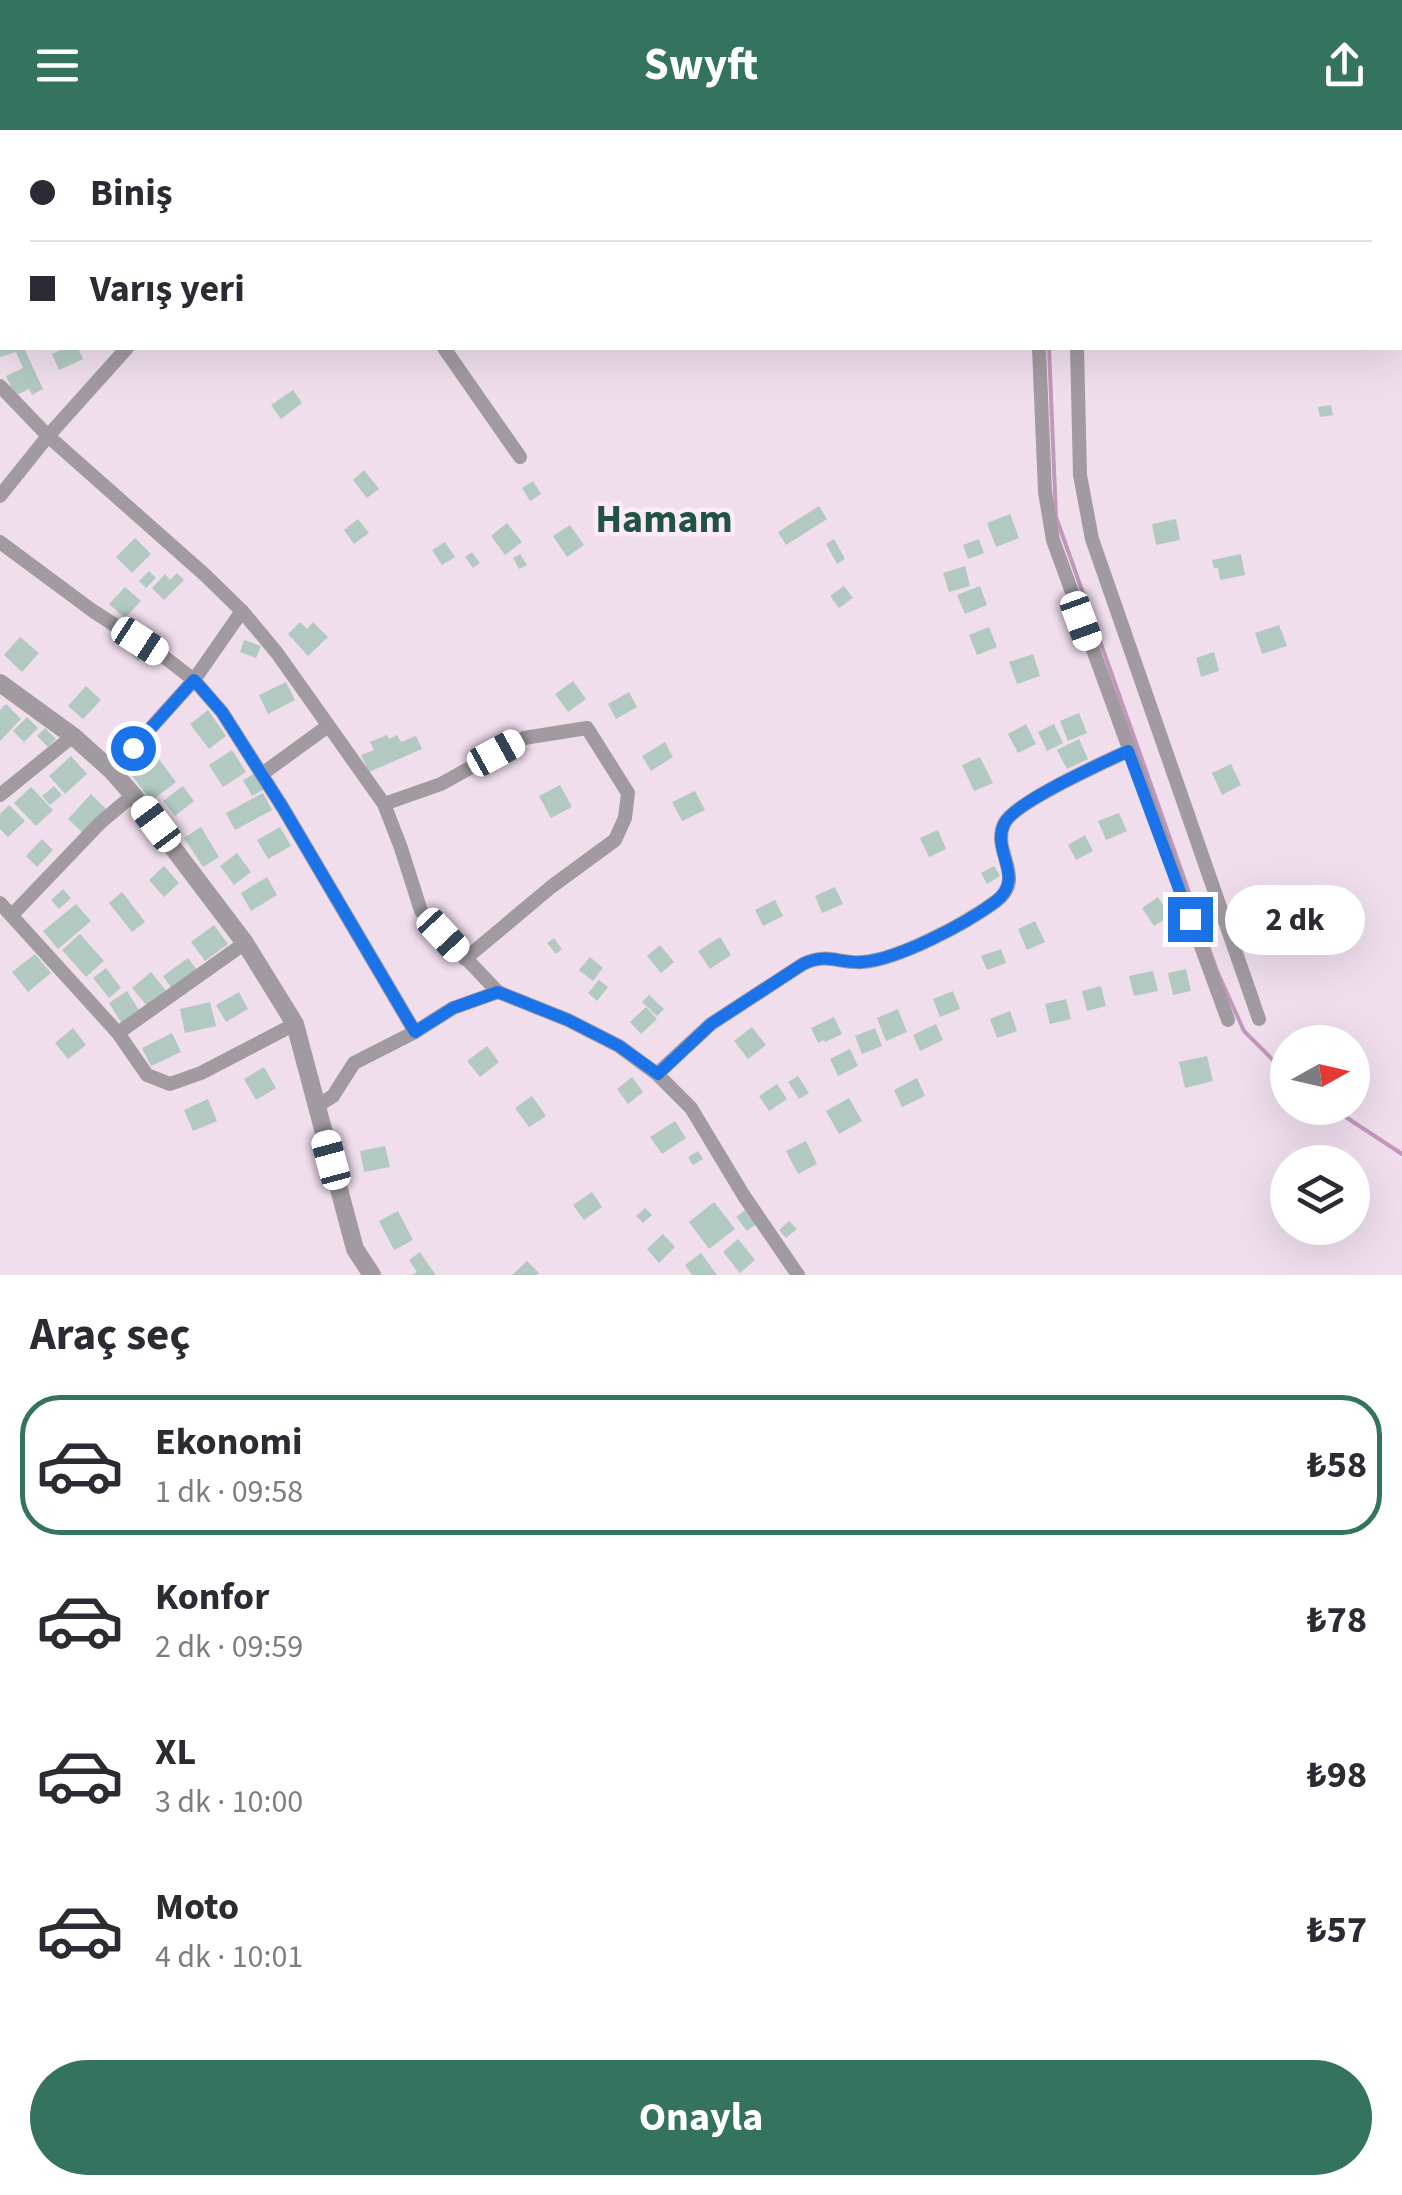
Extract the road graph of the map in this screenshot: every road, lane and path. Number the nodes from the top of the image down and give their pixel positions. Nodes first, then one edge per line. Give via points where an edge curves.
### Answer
1 (125, 350) edge
2 (445, 350) edge
3 (1039, 350) edge
4 (1077, 350) edge
5 (0, 386) edge
6 (48, 436) junction
7 (520, 458) dead end
8 (0, 496) edge
9 (0, 542) edge
10 (242, 611) junction
11 (194, 680) junction
12 (0, 683) edge
13 (328, 726) junction
14 (73, 736) junction
15 (1128, 751) junction
16 (112, 771) junction
17 (262, 774) junction
18 (134, 794) junction
19 (0, 795) edge
20 (384, 804) junction
21 (0, 903) edge
22 (12, 915) junction
23 (245, 943) junction
24 (465, 959) junction
25 (498, 992) junction
26 (1259, 1019) dead end
27 (1228, 1020) dead end
28 (295, 1024) junction
29 (415, 1032) junction
30 (118, 1033) junction
31 (658, 1074) junction
32 (317, 1106) junction
33 (372, 1275) edge
34 (798, 1275) edge

1 - 6 street
2 - 7 street
3 - 15 street via 1049,523
4 - 26 street via 1080,475 1092,539
5 - 6 street
6 - 8 street
6 - 10 street
9 - 11 street
10 - 11 street
10 - 13 street
11 - 16 street
11 - 17 street
12 - 14 street
13 - 17 street
13 - 20 street
14 - 16 street
14 - 19 street
15 - 27 street
15 - 31 street via 1006,820 1001,839 1009,878 996,901 932,938 875,960 830,957 803,964 711,1024
16 - 18 street
17 - 29 street
18 - 22 street
18 - 23 street
20 - 24 street via 422,911
20 - 24 street via 442,784 524,738 587,728 628,793 615,840
21 - 22 street
22 - 30 street
23 - 28 street
23 - 30 street
24 - 25 street
25 - 29 street via 453,1008
25 - 31 street via 619,1046
28 - 30 street via 170,1084 147,1074
28 - 32 street
29 - 32 street via 354,1063 333,1096
31 - 34 street via 691,1108
32 - 33 street via 355,1249

